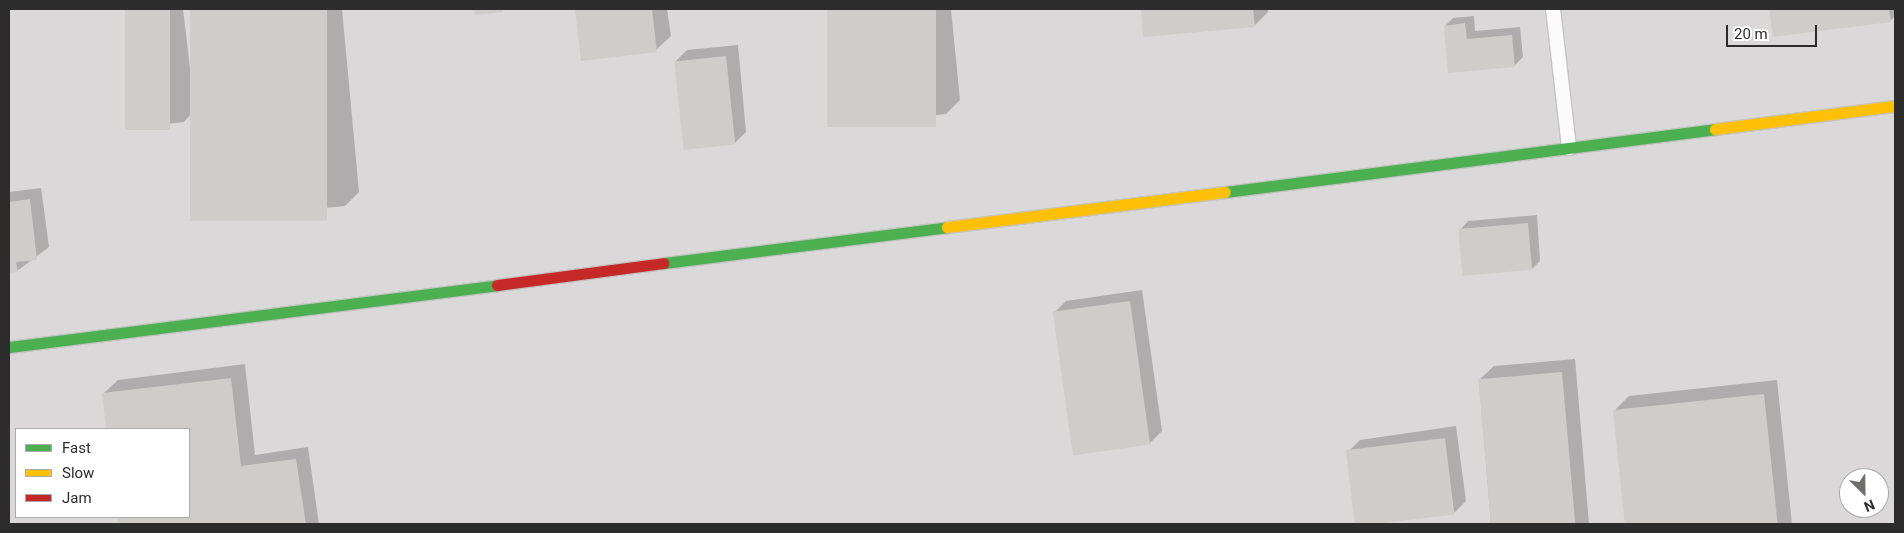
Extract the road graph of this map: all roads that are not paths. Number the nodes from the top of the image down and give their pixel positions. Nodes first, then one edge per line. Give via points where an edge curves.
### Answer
1 (1553, 9) edge
2 (1895, 106) edge
3 (1568, 148) junction
4 (9, 347) edge

1 - 3 lane
2 - 3 street
3 - 4 street

